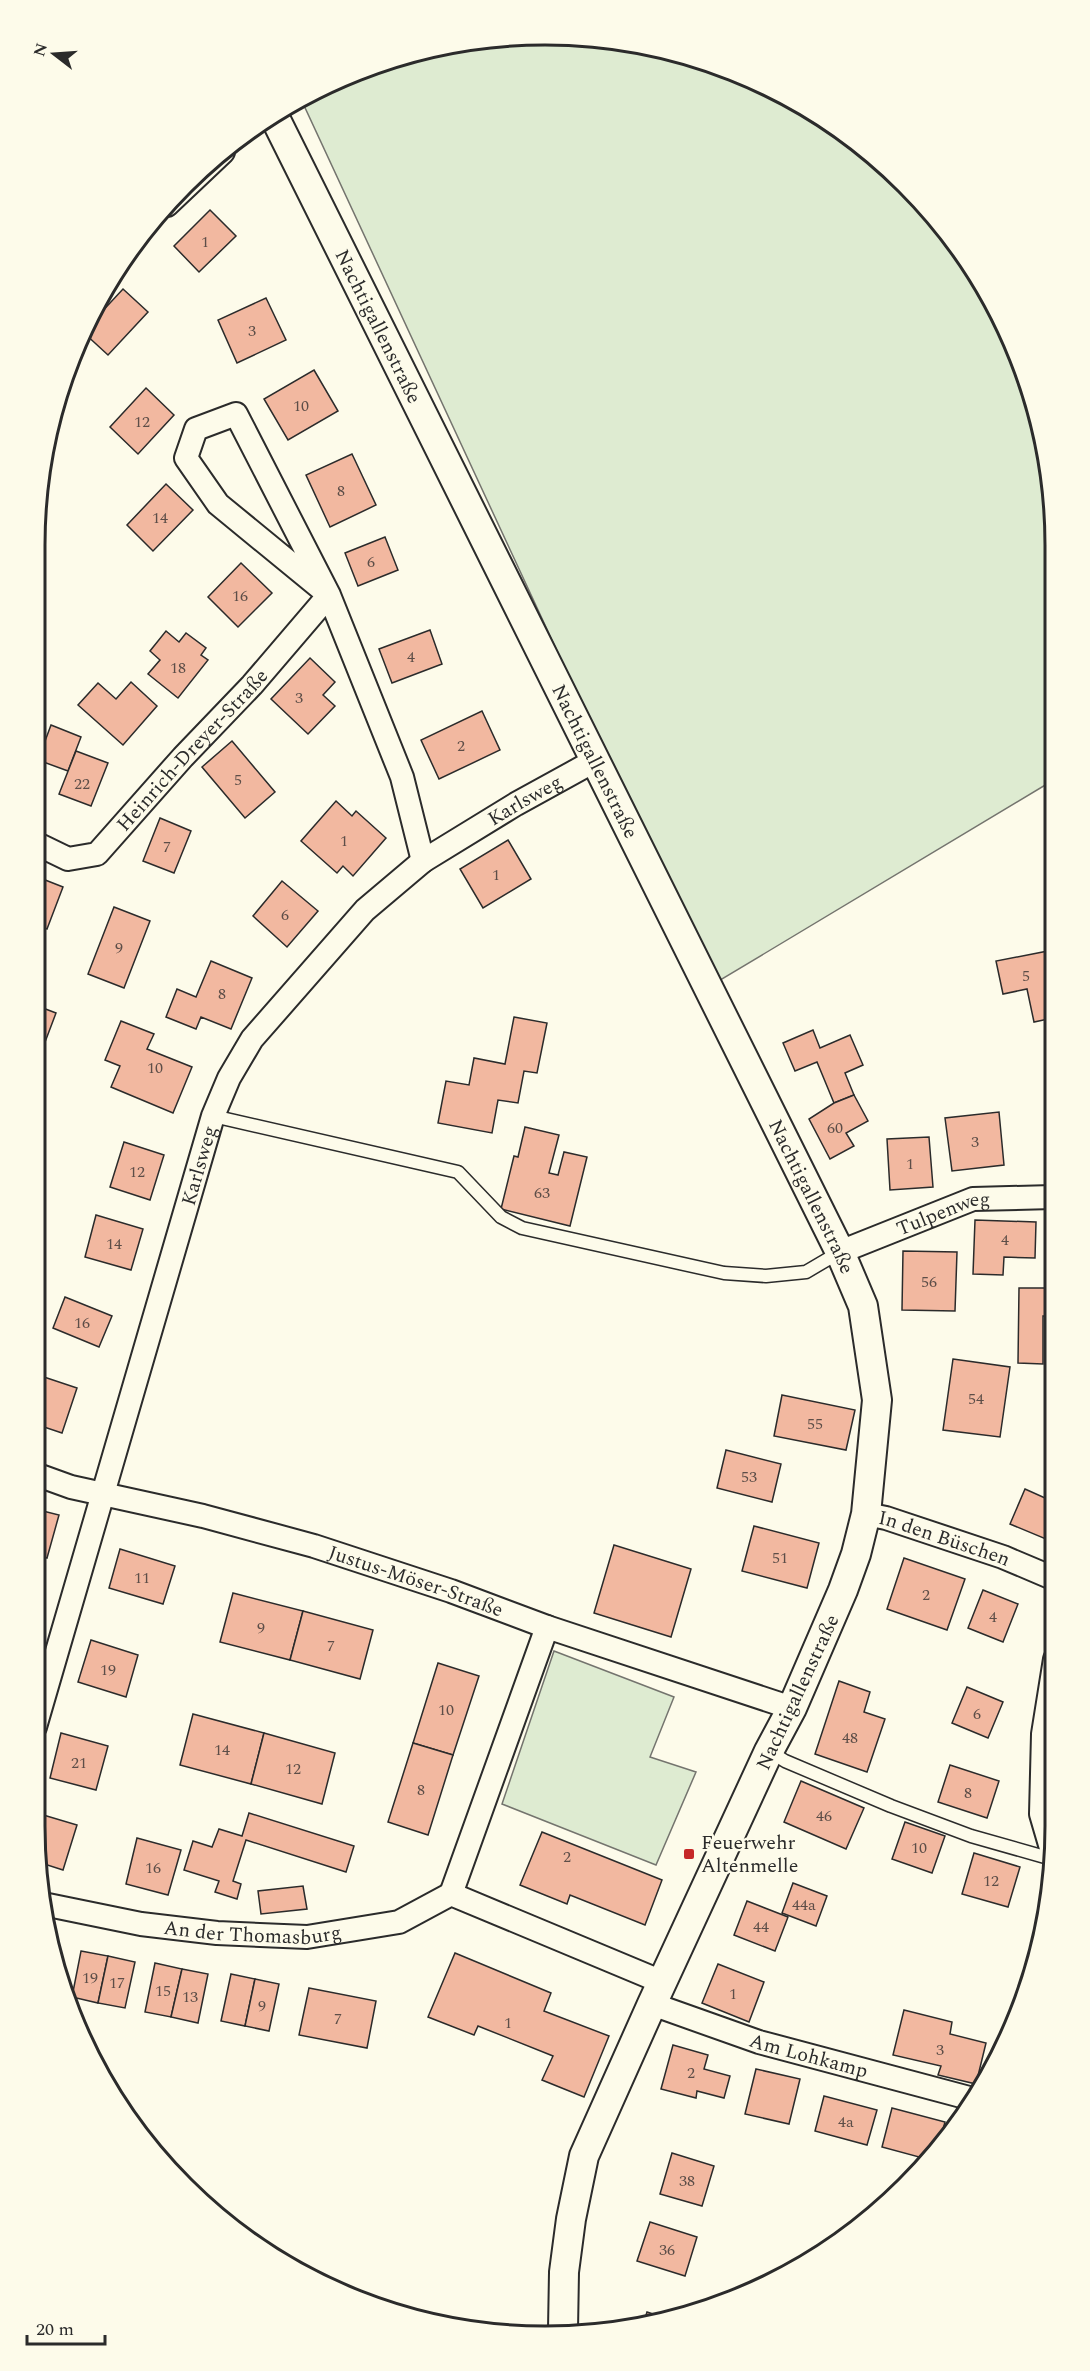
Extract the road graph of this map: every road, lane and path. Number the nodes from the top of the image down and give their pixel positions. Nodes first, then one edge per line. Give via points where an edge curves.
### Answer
1 (277, 123) edge
2 (329, 595) junction
3 (594, 761) junction
4 (45, 848) edge
5 (423, 861) junction
6 (213, 1116) junction
7 (1045, 1197) edge
8 (840, 1252) junction
9 (45, 1478) edge
10 (104, 1494) junction
11 (866, 1514) junction
12 (1045, 1575) edge
13 (547, 1627) junction
14 (45, 1690) edge
15 (792, 1708) junction
16 (1045, 1722) edge
17 (769, 1752) junction
18 (1045, 1829) edge
19 (1044, 1855) edge
20 (451, 1894) junction
21 (52, 1906) edge
22 (657, 1993) junction
23 (965, 2097) edge
24 (563, 2325) edge

1 - 3 street, Nachtigallenstraße
2 - 2 street via 236,414 196,429 186,458 218,504
2 - 4 street, Heinrich-Dreyer-Straße via 97,854 68,859
2 - 5 street via 402,777
3 - 5 street, Karlsweg
3 - 8 street, Nachtigallenstraße
5 - 6 street, Karlsweg via 365,910 252,1039
6 - 8 lane via 458,1172 501,1217 522,1228 724,1273 766,1276 806,1272
6 - 10 street, Karlsweg
7 - 8 street, Tulpenweg via 973,1199
8 - 11 street, Nachtigallenstraße via 862,1306 878,1400
9 - 10 street, Justus-Möser-Straße
10 - 13 street, Justus-Möser-Straße via 314,1546
10 - 14 street, Karlsweg
11 - 12 street, In den Büschen via 1003,1557
11 - 15 street, Nachtigallenstraße via 843,1590
13 - 15 street, Justus-Möser-Straße
13 - 20 street
15 - 17 street, Nachtigallenstraße
16 - 18 street via 1041,1814
17 - 19 lane via 891,1806 971,1836
17 - 22 street, Nachtigallenstraße
20 - 21 street, An der Thomasburg via 399,1922 307,1937 217,1933 141,1924
20 - 22 street
22 - 23 street, Am Lohkamp via 759,2042
22 - 24 street, Nachtigallenstraße via 584,2156 564,2272

